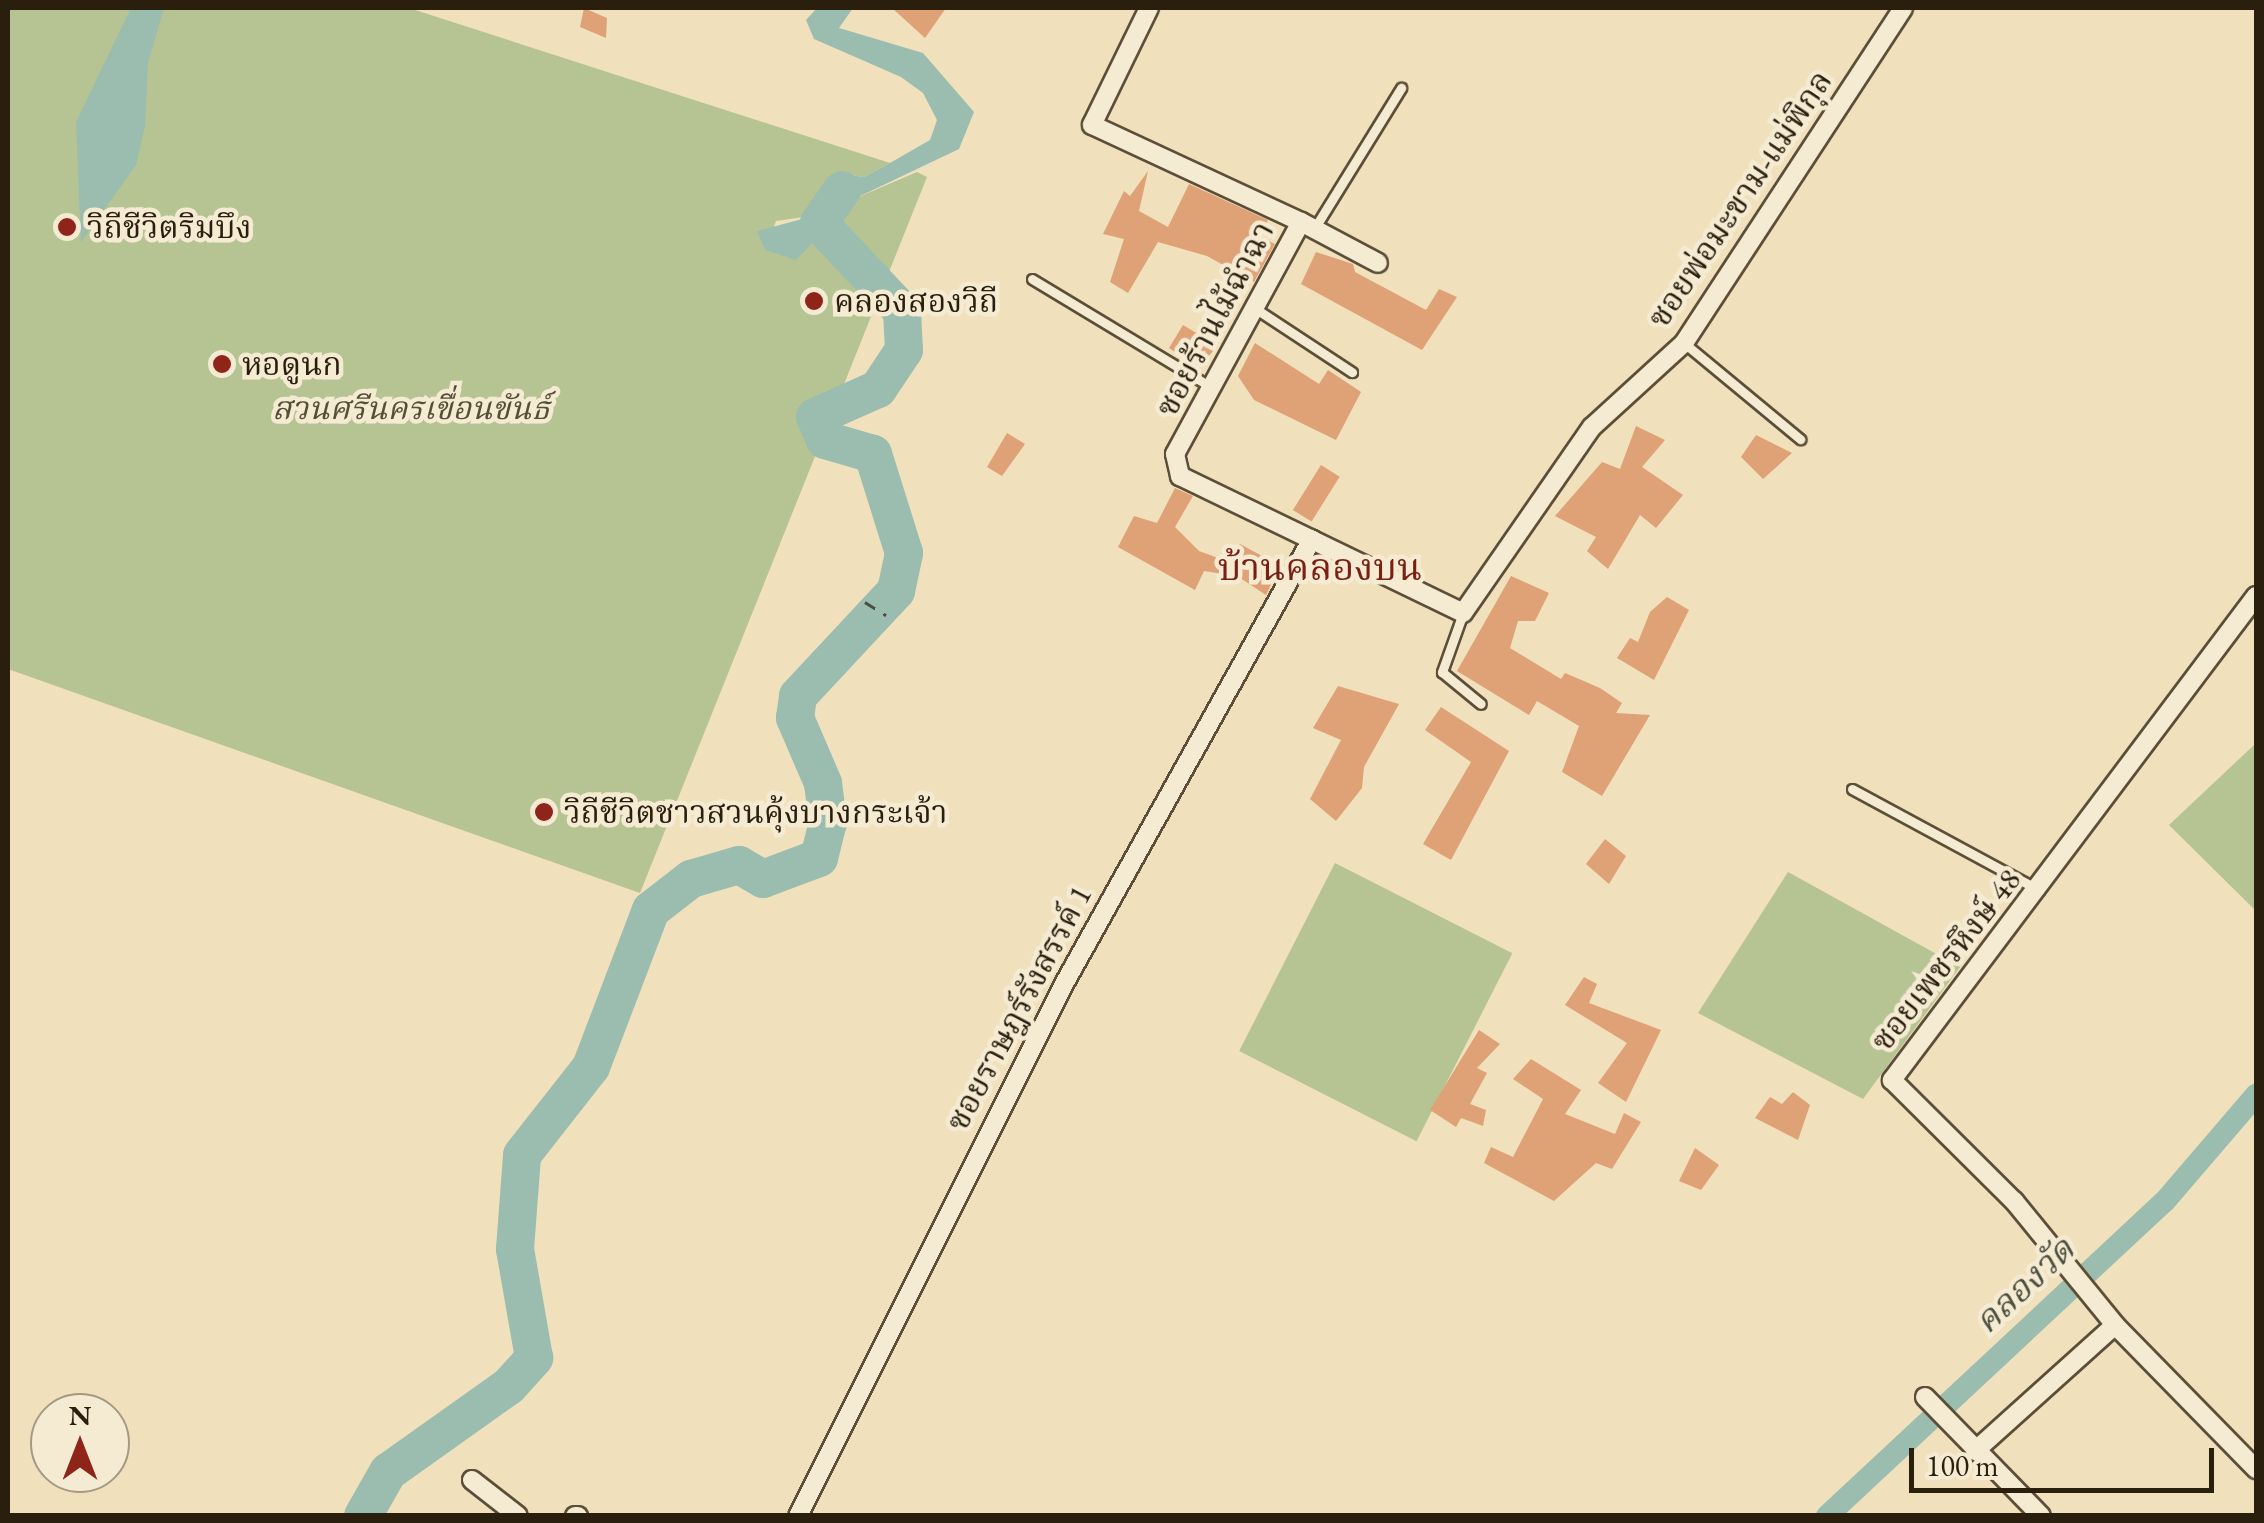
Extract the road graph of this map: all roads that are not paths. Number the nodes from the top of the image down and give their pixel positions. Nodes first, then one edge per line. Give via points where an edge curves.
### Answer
1 (1149, 8) edge
2 (1903, 8) edge
3 (1401, 88) dead end
4 (1308, 226) junction
5 (1378, 263) dead end
6 (1032, 280) dead end
7 (1256, 309) junction
8 (1684, 343) junction
9 (1352, 372) dead end
10 (1215, 389) junction
11 (1800, 440) dead end
12 (1312, 539) junction
13 (2256, 596) edge
14 (1464, 614) junction
15 (1481, 704) dead end
16 (1852, 790) dead end
17 (2039, 890) junction
18 (2115, 1325) junction
19 (1926, 1397) dead end
20 (1973, 1449) junction
21 (2256, 1469) edge
22 (472, 1480) dead end
23 (518, 1516) edge
24 (798, 1516) edge
25 (2041, 1516) edge

1 - 4 street, ซอยร้านไม้ฉำฉา via 1092,126
2 - 8 street, ซอยพ่อมะขาม-แม่พิกุล
3 - 4 lane
4 - 5 street
4 - 7 street, ซอยร้านไม้ฉำฉา
6 - 10 lane
7 - 9 lane
7 - 10 street, ซอยร้านไม้ฉำฉา
8 - 11 lane
8 - 14 street, ซอยพ่อมะขาม-แม่พิกุล via 1592,427
10 - 12 street, ซอยร้านไม้ฉำฉา via 1175,454 1180,476
12 - 14 street
12 - 24 street, ซอยราษฎร์รังสรรค์ 1 via 1064,984
13 - 17 street, ซอยเพชรหึงษ์ 48
14 - 15 lane via 1442,672
16 - 17 lane
17 - 18 street, ซอยเพชรหึงษ์ 48 via 1892,1080 2069,1266
18 - 20 street
18 - 21 street, ซอยเพชรหึงษ์ 48
19 - 20 street
20 - 25 street
22 - 23 street

